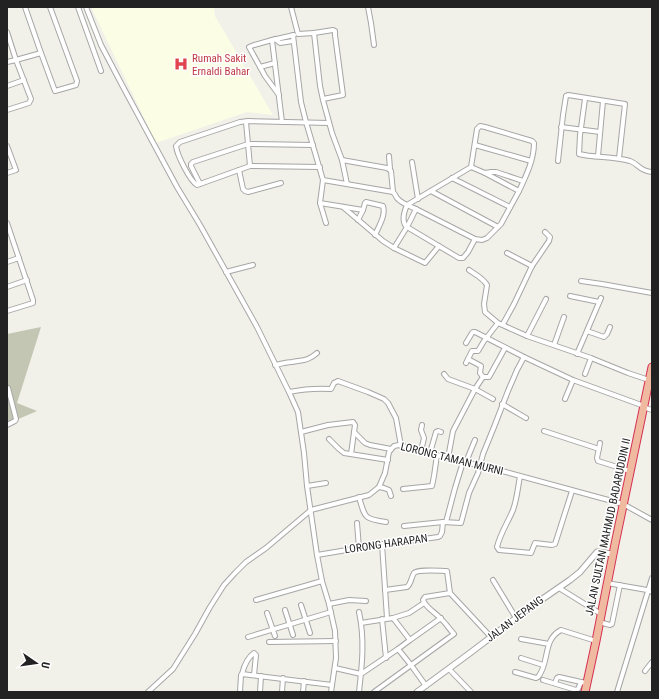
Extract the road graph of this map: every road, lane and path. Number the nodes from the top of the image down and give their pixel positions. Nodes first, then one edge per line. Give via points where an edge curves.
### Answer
1 (31, 7) edge
2 (50, 7) edge
3 (78, 7) edge
4 (86, 7) edge
5 (291, 7) edge
6 (368, 7) edge
7 (25, 8) edge
8 (7, 32) edge
9 (314, 33) junction
10 (298, 34) junction
11 (293, 35) junction
12 (274, 40) junction
13 (293, 41) junction
14 (374, 45) dead end
15 (42, 53) junction
16 (16, 60) junction
17 (7, 62) edge
18 (275, 63) junction
19 (260, 67) junction
20 (101, 71) dead end
21 (24, 80) junction
22 (7, 86) edge
23 (279, 95) junction
24 (323, 99) junction
25 (584, 99) junction
26 (603, 101) junction
27 (7, 110) edge
28 (246, 122) junction
29 (282, 122) junction
30 (306, 122) junction
31 (329, 123) junction
32 (561, 127) junction
33 (580, 130) junction
34 (600, 132) junction
35 (248, 144) junction
36 (313, 145) junction
37 (475, 145) junction
38 (7, 146) edge
39 (389, 156) dead end
40 (598, 156) junction
41 (619, 158) junction
42 (342, 160) junction
43 (531, 161) junction
44 (558, 161) dead end
45 (412, 162) dead end
46 (250, 166) junction
47 (320, 167) junction
48 (471, 167) junction
49 (390, 169) junction
50 (239, 170) junction
51 (652, 172) edge
52 (485, 173) junction
53 (7, 174) edge
54 (452, 178) junction
55 (323, 180) junction
56 (524, 181) junction
57 (281, 183) dead end
58 (200, 184) junction
59 (348, 184) junction
60 (431, 190) junction
61 (519, 191) junction
62 (393, 192) junction
63 (418, 199) junction
64 (320, 203) junction
65 (407, 205) junction
66 (343, 206) junction
67 (510, 207) junction
68 (416, 209) junction
69 (362, 210) junction
70 (358, 220) junction
71 (7, 223) edge
72 (326, 223) dead end
73 (407, 227) junction
74 (498, 228) junction
75 (545, 232) dead end
76 (375, 235) junction
77 (12, 237) junction
78 (7, 239) edge
79 (475, 239) junction
80 (439, 246) junction
81 (394, 248) junction
82 (507, 253) dead end
83 (20, 258) junction
84 (7, 262) edge
85 (253, 265) dead end
86 (532, 266) junction
87 (469, 270) dead end
88 (226, 272) junction
89 (27, 280) junction
90 (581, 281) dead end
91 (7, 287) edge
92 (652, 292) edge
93 (570, 296) dead end
94 (546, 299) dead end
95 (7, 311) edge
96 (564, 317) dead end
97 (501, 323) junction
98 (610, 327) dead end
99 (587, 331) junction
100 (527, 336) junction
101 (486, 338) junction
102 (466, 343) dead end
103 (554, 345) junction
104 (505, 348) junction
105 (317, 353) dead end
106 (578, 354) junction
107 (524, 357) junction
108 (591, 358) junction
109 (275, 365) junction
110 (652, 367) edge
111 (444, 374) dead end
112 (585, 374) dead end
113 (482, 377) junction
114 (573, 380) junction
115 (649, 380) junction
116 (8, 388) edge
117 (475, 389) junction
118 (289, 392) junction
119 (493, 399) dead end
120 (565, 399) dead end
121 (502, 404) junction
122 (643, 406) junction
123 (652, 410) edge
124 (526, 418) dead end
125 (7, 425) edge
126 (422, 425) dead end
127 (544, 431) dead end
128 (301, 432) junction
129 (354, 432) junction
130 (441, 432) dead end
131 (330, 439) dead end
132 (475, 440) dead end
133 (600, 443) dead end
134 (401, 446) junction
135 (391, 449) junction
136 (599, 449) junction
137 (421, 451) junction
138 (430, 453) junction
139 (351, 454) junction
140 (437, 455) junction
141 (448, 458) junction
142 (388, 460) junction
143 (465, 462) junction
144 (480, 466) junction
145 (630, 471) junction
146 (520, 476) junction
147 (326, 483) dead end
148 (307, 486) junction
149 (379, 487) junction
150 (403, 488) dead end
151 (572, 491) junction
152 (391, 496) dead end
153 (358, 498) junction
154 (623, 504) junction
155 (311, 510) junction
156 (652, 520) edge
157 (386, 522) dead end
158 (445, 522) junction
159 (357, 523) dead end
160 (404, 526) dead end
161 (382, 544) junction
162 (358, 548) junction
163 (612, 554) junction
164 (317, 555) junction
165 (652, 578) edge
166 (493, 580) dead end
167 (322, 581) junction
168 (607, 583) junction
169 (620, 585) junction
170 (559, 588) junction
171 (385, 590) junction
172 (650, 592) edge
173 (450, 593) junction
174 (256, 600) dead end
175 (366, 601) dead end
176 (424, 603) junction
177 (329, 604) junction
178 (301, 605) dead end
179 (285, 610) dead end
180 (330, 612) junction
181 (359, 612) dead end
182 (267, 613) dead end
183 (601, 614) junction
184 (393, 618) junction
185 (441, 618) junction
186 (516, 618) junction
187 (306, 619) junction
188 (385, 619) junction
189 (599, 622) junction
190 (361, 623) junction
191 (290, 624) junction
192 (273, 630) junction
193 (310, 633) dead end
194 (293, 635) dead end
195 (275, 636) dead end
196 (248, 637) dead end
197 (492, 637) junction
198 (521, 639) dead end
199 (410, 640) junction
200 (336, 641) junction
201 (596, 641) junction
202 (269, 642) dead end
203 (549, 644) junction
204 (398, 650) junction
205 (386, 658) junction
206 (521, 658) dead end
207 (652, 662) edge
208 (411, 665) junction
209 (544, 665) junction
210 (335, 668) junction
211 (449, 669) junction
212 (645, 671) dead end
213 (515, 672) dead end
214 (242, 674) junction
215 (361, 674) junction
216 (254, 675) junction
217 (261, 676) junction
218 (283, 678) junction
219 (543, 680) dead end
220 (304, 681) junction
221 (584, 682) junction
222 (555, 683) junction
223 (332, 685) junction
224 (426, 686) junction
225 (419, 691) edge
226 (148, 692) edge
227 (240, 692) edge
228 (260, 692) edge
229 (282, 692) edge
230 (303, 692) edge
231 (331, 692) edge
232 (359, 692) edge
233 (374, 692) edge
234 (471, 692) edge
235 (585, 692) edge
236 (616, 692) edge

1 - 7 street
2 - 15 street via 77,81 76,85 55,91
3 - 20 street
4 - 88 street via 101,44 176,187
5 - 10 street
6 - 14 street
7 - 15 street
8 - 16 street
9 - 10 street
9 - 24 street
9 - 24 street via 333,30 336,35 343,95
10 - 11 street
11 - 12 street
11 - 13 street
12 - 13 street via 280,43
12 - 18 street
12 - 19 street via 249,47
13 - 30 street
15 - 16 street
16 - 17 street
16 - 21 street
18 - 19 street
18 - 23 street
19 - 23 street
21 - 22 street
21 - 27 street via 30,102
23 - 29 street
24 - 31 street
25 - 26 street
25 - 32 street via 566,96
25 - 33 street
26 - 34 street
26 - 41 street via 625,104
28 - 29 street
28 - 35 street
28 - 58 street via 177,145 177,151 188,172 195,183
29 - 30 street
30 - 31 street
30 - 36 street
31 - 42 street
32 - 33 street
32 - 44 street
33 - 34 street
33 - 40 street via 579,154
34 - 40 street
35 - 36 street
35 - 46 street
35 - 58 street via 193,162 191,166
36 - 47 street
37 - 43 street
37 - 43 street via 478,129 480,126 485,127 532,141 534,148
37 - 48 street
38 - 53 street via 16,170
39 - 49 street
40 - 41 street
41 - 51 street
42 - 49 street
42 - 59 street
43 - 56 street
45 - 63 street
46 - 47 street
46 - 50 street
47 - 55 street
48 - 52 street
48 - 54 street
49 - 62 street
50 - 57 street via 245,191 248,192
50 - 58 street
52 - 56 street via 496,172
52 - 61 street
54 - 60 street
54 - 67 street
55 - 59 street
55 - 64 street
56 - 61 street
59 - 62 street
60 - 63 street
60 - 74 street
61 - 67 street
62 - 65 street
63 - 65 street
64 - 66 street
64 - 72 street
65 - 68 street
65 - 73 street via 404,224
66 - 69 street
66 - 70 street
67 - 74 street
68 - 73 street
68 - 79 street
69 - 70 street
69 - 76 street via 366,202 383,206 381,222
70 - 76 street
71 - 77 street
73 - 80 street
73 - 81 street
74 - 79 street via 487,238
75 - 86 street via 550,237 549,241
76 - 81 street
77 - 78 street
77 - 83 street
79 - 80 street via 462,258
80 - 81 street via 425,263
82 - 86 street
83 - 84 street
83 - 89 street
85 - 88 street
86 - 97 street via 514,304
87 - 97 street via 486,284 484,312
88 - 109 street
89 - 91 street
89 - 95 street via 33,303
90 - 92 street
93 - 99 street via 600,300
94 - 100 street
96 - 103 street
97 - 100 street
97 - 101 street
98 - 99 street via 604,337
99 - 106 street
100 - 103 street
101 - 102 street via 473,332
101 - 104 street
101 - 113 street via 478,351 472,351 467,361 481,366
103 - 106 street
104 - 107 street
104 - 113 street via 488,377
105 - 109 street via 306,360
106 - 108 street
107 - 114 street
107 - 121 street
108 - 112 street
108 - 115 street
109 - 118 street
110 - 115 highway, JALAN SULTAN MAHMUD BADARUDDIN II
111 - 117 street via 452,381
113 - 117 street
114 - 120 street
114 - 122 street
115 - 122 highway, JALAN SULTAN MAHMUD BADARUDDIN II
116 - 125 street via 16,418
117 - 119 street
117 - 141 street via 453,431
118 - 128 street via 298,412
118 - 134 street via 315,388 332,389 338,381 384,399 391,406 396,418
121 - 124 street
121 - 144 street
122 - 123 street
122 - 145 highway, JALAN SULTAN MAHMUD BADARUDDIN II
126 - 137 street via 424,438
127 - 136 street
128 - 129 street via 350,421 354,423
128 - 148 street
129 - 135 street via 365,443
129 - 139 street
130 - 138 street via 436,432
131 - 139 street via 341,451
132 - 143 street
133 - 136 street
134 - 135 street, LORONG TAMAN MURNI via 394,446
134 - 137 street, LORONG TAMAN MURNI
135 - 142 street, LORONG TAMAN MURNI
136 - 145 street via 598,461
137 - 138 street, LORONG TAMAN MURNI
138 - 140 street, LORONG TAMAN MURNI
139 - 142 street
140 - 141 street, LORONG TAMAN MURNI
140 - 150 street via 432,486
141 - 143 street, LORONG TAMAN MURNI
142 - 149 street, LORONG TAMAN MURNI
143 - 144 street, LORONG TAMAN MURNI
143 - 158 street
144 - 146 street, LORONG TAMAN MURNI
144 - 158 street via 461,523
145 - 154 highway, JALAN SULTAN MAHMUD BADARUDDIN II
146 - 151 street, LORONG TAMAN MURNI
146 - 151 street via 513,510 497,547 499,550 531,553 535,543 554,544
147 - 148 street
148 - 155 street
149 - 152 street via 389,490
149 - 153 street via 369,495
151 - 154 street, LORONG TAMAN MURNI
153 - 155 street
153 - 157 street via 366,516
154 - 156 street, LORONG TAMAN MURNI
154 - 163 highway, JALAN SULTAN MAHMUD BADARUDDIN II
155 - 164 street
155 - 226 street via 235,573 210,607 173,669
158 - 160 street
158 - 161 street, LORONG HARAPAN via 438,537
159 - 162 street
161 - 162 street, LORONG HARAPAN
161 - 171 street
162 - 164 street, LORONG HARAPAN
163 - 168 highway, JALAN SULTAN MAHMUD BADARUDDIN II
163 - 170 street, JALAN JEPANG via 597,552 580,572
164 - 167 street
165 - 172 street
166 - 186 street
167 - 174 street
167 - 177 street
168 - 169 street
168 - 183 highway, JALAN SULTAN MAHMUD BADARUDDIN II
169 - 172 street
169 - 189 street via 612,624
170 - 183 street
170 - 186 street, JALAN JEPANG
171 - 173 street via 407,588 418,571 446,571
171 - 188 street
172 - 236 street
173 - 176 street via 425,598
173 - 197 street
175 - 177 street via 349,600
176 - 184 street via 409,613
176 - 185 street
177 - 180 street
178 - 187 street
179 - 191 street
180 - 187 street
180 - 200 street
181 - 190 street
182 - 192 street
183 - 189 highway, JALAN SULTAN MAHMUD BADARUDDIN II
184 - 188 street
184 - 199 street
185 - 199 street
185 - 208 street via 454,634
186 - 197 street, JALAN JEPANG
187 - 191 street
187 - 193 street
188 - 190 street
188 - 205 street
189 - 201 highway, JALAN SULTAN MAHMUD BADARUDDIN II
190 - 215 street
191 - 192 street
191 - 194 street
192 - 195 street
192 - 196 street
197 - 211 street, JALAN JEPANG
198 - 203 street
199 - 204 street
200 - 202 street
200 - 210 street
201 - 203 street via 563,630 555,634
201 - 221 highway, JALAN SULTAN MAHMUD BADARUDDIN II
203 - 209 street
204 - 205 street
204 - 208 street
205 - 215 street
206 - 209 street
207 - 212 street
208 - 224 street
208 - 233 street
209 - 213 street via 540,676 536,678
210 - 215 street
210 - 223 street
211 - 224 street, JALAN JEPANG
211 - 234 street
214 - 216 street
214 - 216 street via 246,662 254,654
214 - 227 street
215 - 232 street
216 - 217 street
217 - 218 street
217 - 228 street
218 - 220 street
218 - 229 street
219 - 222 street
220 - 223 street
220 - 230 street
221 - 222 street via 560,677
221 - 222 street via 576,690
221 - 235 highway, JALAN SULTAN MAHMUD BADARUDDIN II
223 - 231 street
224 - 225 street, JALAN JEPANG

